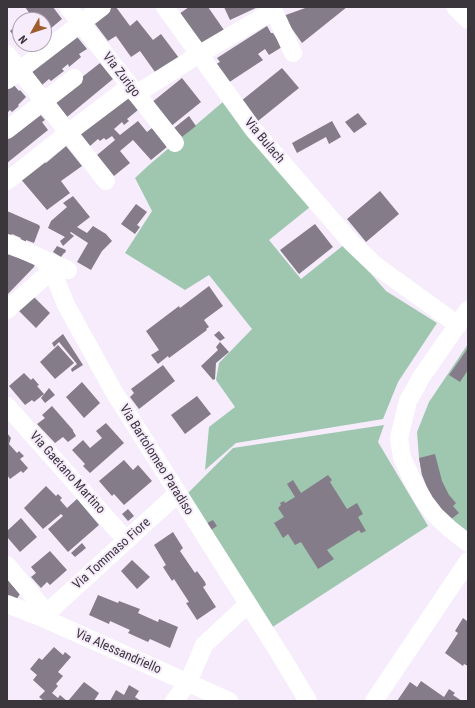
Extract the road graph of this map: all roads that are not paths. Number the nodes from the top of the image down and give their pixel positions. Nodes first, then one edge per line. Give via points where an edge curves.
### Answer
1 (68, 7) edge
2 (102, 7) edge
3 (165, 7) edge
4 (455, 7) edge
5 (272, 9) edge
6 (468, 20) edge
7 (81, 23) junction
8 (7, 54) edge
9 (293, 54) dead end
10 (198, 55) junction
11 (13, 75) edge
12 (74, 78) dead end
13 (133, 90) junction
14 (44, 102) junction
15 (7, 130) edge
16 (68, 132) junction
17 (174, 143) dead end
18 (7, 181) edge
19 (106, 181) dead end
20 (7, 244) edge
21 (54, 266) junction
22 (7, 310) edge
23 (468, 310) edge
24 (458, 325) junction
25 (7, 406) edge
26 (177, 494) junction
27 (126, 540) junction
28 (468, 543) edge
29 (468, 561) edge
30 (7, 565) edge
31 (7, 604) edge
32 (247, 604) junction
33 (45, 616) junction
34 (281, 656) junction
35 (188, 683) junction
36 (174, 701) edge
37 (229, 701) edge
38 (308, 701) edge
39 (316, 701) edge
40 (374, 701) edge

1 - 7 street, Via Zurigo
2 - 7 street
3 - 10 street, Via Bulach
4 - 6 street
5 - 9 street
5 - 10 street
7 - 11 street
7 - 13 street, Via Zurigo
8 - 11 street
10 - 13 street
10 - 24 street, Via Bulach via 253,129 351,242 375,265
11 - 14 street
12 - 14 street
13 - 16 street
13 - 17 street, Via Zurigo
14 - 15 street
14 - 16 street
16 - 18 street
16 - 19 street
20 - 21 street
21 - 22 street
21 - 26 street, Via Bartolomeo Paradiso via 66,305 114,392
23 - 24 street
24 - 28 street via 422,376 408,401 399,438 402,458 425,502 450,530
25 - 27 street, Via Gaetano Martino
26 - 27 street, Via Tommaso Fiore
26 - 32 street, Via Bartolomeo Paradiso
27 - 33 street, Via Tommaso Fiore
29 - 40 street
30 - 33 street
31 - 33 street, Via Alessandriello
32 - 34 street, Via Bartolomeo Paradiso
32 - 35 street via 204,645
33 - 35 street, Via Alessandriello
34 - 38 street, Via Bartolomeo Paradiso
34 - 39 street, Via Bartolomeo Paradiso
35 - 36 street
35 - 37 street, Via Alessandriello

